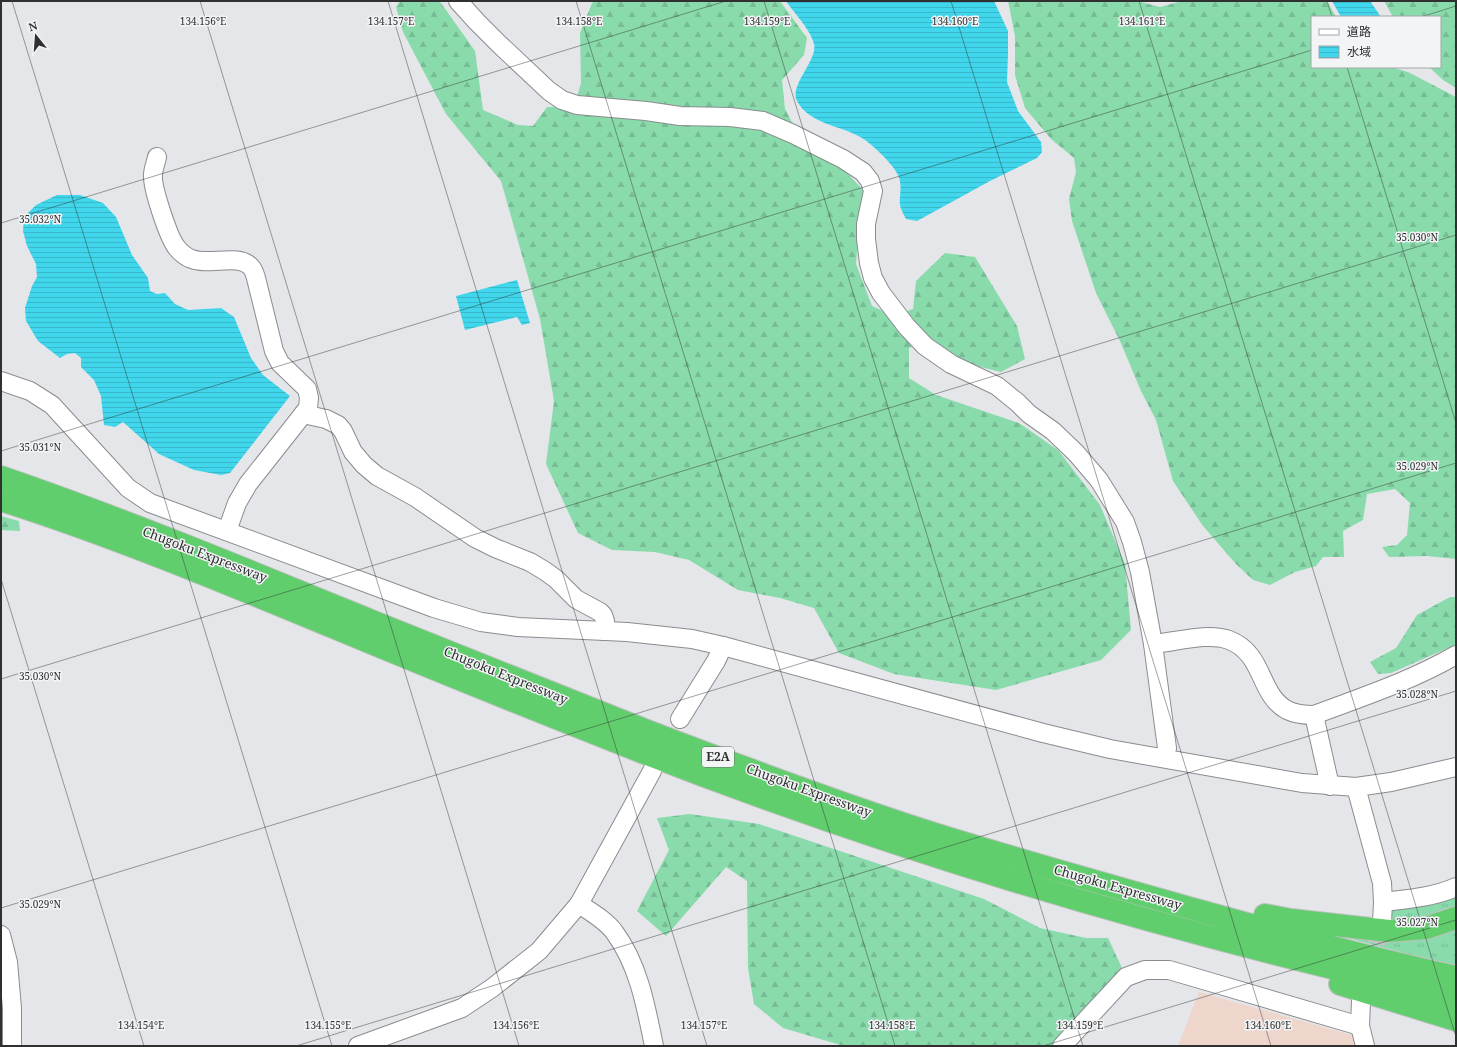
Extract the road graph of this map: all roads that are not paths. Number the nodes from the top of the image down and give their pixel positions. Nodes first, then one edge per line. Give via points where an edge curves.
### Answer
1 (458, 1) edge
2 (157, 157) dead end
3 (1, 381) edge
4 (303, 414) junction
5 (1, 478) edge
6 (1, 500) edge
7 (227, 531) junction
8 (604, 631) junction
9 (1153, 644) junction
10 (723, 646) junction
11 (1456, 655) edge
12 (1314, 715) junction
13 (680, 719) dead end
14 (1164, 758) junction
15 (1456, 767) edge
16 (652, 771) dead end
17 (1330, 786) junction
18 (1356, 786) junction
19 (1054, 869) junction
20 (1456, 887) edge
21 (1383, 902) junction
22 (579, 904) junction
23 (1456, 918) edge
24 (1382, 922) tunnel mouth
25 (1186, 930) junction
26 (1, 935) edge
27 (1456, 977) edge
28 (1456, 997) edge
29 (1361, 1001) dead end
30 (1456, 1020) edge
31 (1360, 1026) junction
32 (12, 1046) edge
33 (358, 1046) edge
34 (654, 1046) edge
35 (1062, 1046) edge
36 (1365, 1046) edge

1 - 9 street via 499,44 562,100 576,105 680,116 730,117 763,121 843,159 863,172 870,180 873,191 866,224 869,263 881,293 924,346 951,364 998,386 1029,414 1053,431 1099,480 1125,522 1132,542
2 - 4 street via 153,176 154,186 177,249 191,259 207,262 235,260 245,262 252,268 274,350 280,363 307,389 310,398 308,408
3 - 7 street via 30,391 52,405 128,488 150,503
4 - 7 street via 248,484 237,503
4 - 8 street via 326,419 338,425 353,452 376,476 416,498 475,538 545,571 576,599 603,615
5 - 19 highway, Chugoku Expressway / E2A via 53,495 228,562 644,730 824,797 940,836
6 - 25 highway, Chugoku Expressway / E2A via 171,561 644,753 803,811 1018,881
7 - 8 street via 434,608 481,622 518,627
8 - 10 street via 692,639
9 - 12 street via 1205,636 1229,640 1245,649 1256,662 1274,700 1287,710
9 - 14 street via 1167,748
10 - 13 street
10 - 14 street via 1043,733 1110,749
11 - 12 street via 1407,679
12 - 17 street
14 - 17 street
15 - 18 street via 1391,782
16 - 22 street
17 - 18 street
18 - 21 street via 1382,883
19 - 23 highway via 1291,920 1389,931 1426,928
19 - 27 highway, Chugoku Expressway / E2A via 1287,935
20 - 21 street via 1444,893
21 - 24 street
22 - 33 street via 539,950 492,988 462,1008
22 - 34 street via 615,932 635,968
25 - 28 highway, Chugoku Expressway / E2A
25 - 30 highway via 1212,948
26 - 32 street via 8,962
29 - 31 street
31 - 35 street via 1169,970 1145,970 1126,977
31 - 36 street

